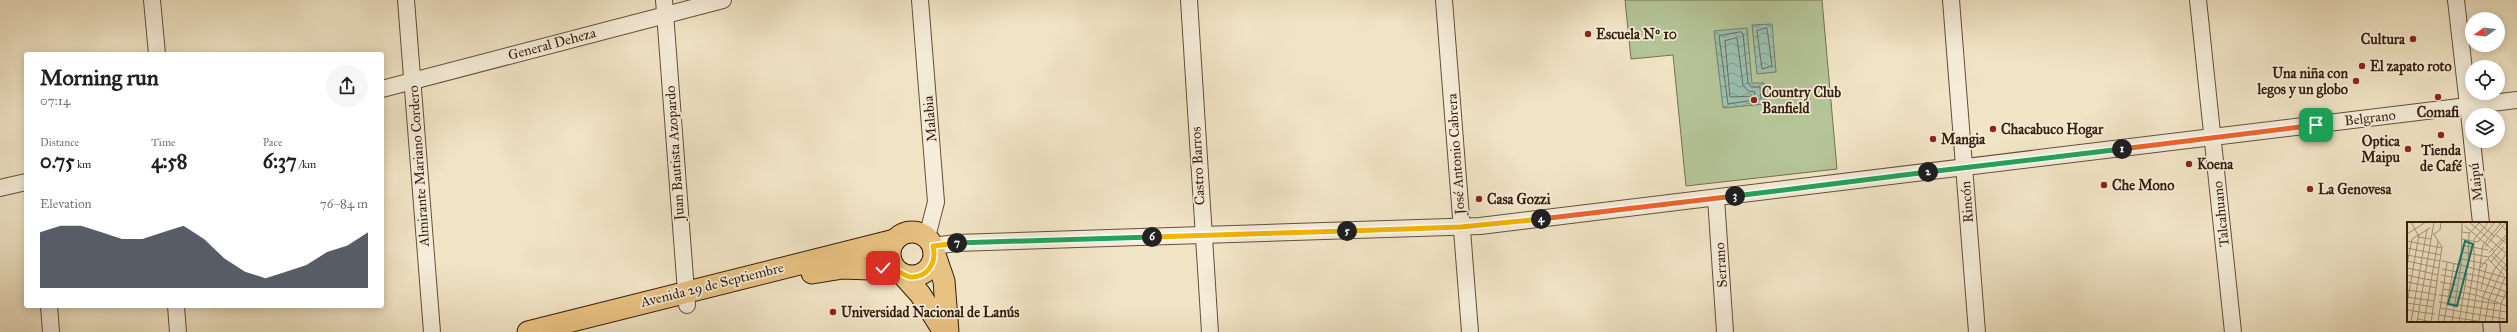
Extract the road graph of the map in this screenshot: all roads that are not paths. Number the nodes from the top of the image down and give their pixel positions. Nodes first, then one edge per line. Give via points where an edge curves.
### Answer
1 (152, 0) edge
2 (406, 0) edge
3 (723, 0) edge
4 (920, 0) edge
5 (1188, 0) edge
6 (1444, 0) edge
7 (1951, 0) edge
8 (2198, 0) edge
9 (2456, 0) edge
10 (665, 7) edge
11 (157, 52) edge
12 (413, 81) junction
13 (384, 88) edge
14 (2517, 100) edge
15 (2468, 106) junction
16 (2214, 138) junction
17 (2473, 148) edge
18 (1964, 167) junction
19 (24, 182) edge
20 (0, 188) edge
21 (1716, 198) junction
22 (2481, 222) edge
23 (1461, 227) junction
24 (1202, 235) junction
25 (895, 240) junction
26 (931, 245) junction
27 (899, 272) junction
28 (686, 298) junction
29 (49, 308) edge
30 (176, 308) edge
31 (2491, 322) edge
32 (51, 332) edge
33 (178, 332) edge
34 (432, 332) edge
35 (528, 332) edge
36 (584, 332) edge
37 (944, 332) edge
38 (948, 332) edge
39 (1210, 332) edge
40 (1470, 332) edge
41 (1725, 332) edge
42 (1977, 332) edge
43 (2233, 332) edge
44 (2492, 332) edge

1 - 11 street
2 - 12 street, Almirante Mariano Cordero
3 - 10 street, General Deheza
4 - 26 street, Malabia via 936,202
5 - 24 street, Castro Barros
6 - 23 street, José Antonio Cabrera
7 - 18 street, Rincón
8 - 16 street, Talcahuano
9 - 15 street, Maipú
10 - 12 street, General Deheza
10 - 28 street, Juan Bautista Azopardo
12 - 13 street, General Deheza
12 - 34 street, Almirante Mariano Cordero
14 - 15 street, Belgrano
15 - 16 street, Belgrano
16 - 18 street, Belgrano
16 - 43 street, Talcahuano
17 - 22 street, Maipú
18 - 21 street, Belgrano
18 - 42 street, Rincón
19 - 20 street
21 - 23 street, Belgrano
21 - 41 street, Serrano
23 - 24 street, Belgrano
23 - 40 street, José Antonio Cabrera
24 - 26 street, Belgrano
24 - 39 street, Castro Barros
25 - 26 main road via 907,233 920,234
25 - 27 main road via 890,255
25 - 28 main road, Avenida 29 de Septiembre
26 - 27 main road via 934,260 925,273 909,277
26 - 38 main road via 944,281
27 - 28 main road, Avenida 29 de Septiembre via 865,268 827,270
27 - 37 main road via 920,294
28 - 35 main road, Avenida 29 de Septiembre
28 - 36 main road, Avenida 29 de Septiembre
29 - 32 street
30 - 33 street
31 - 44 street

